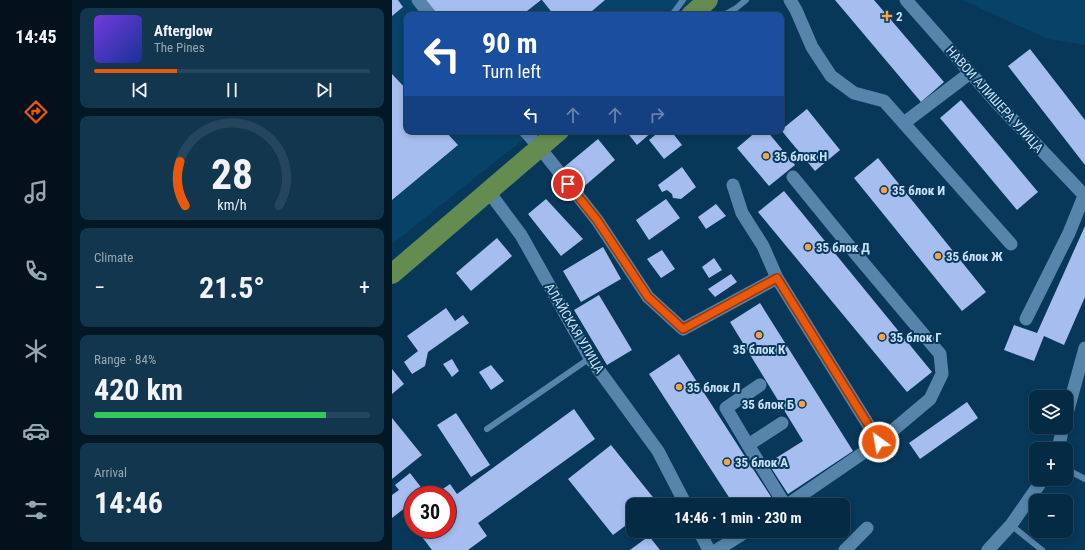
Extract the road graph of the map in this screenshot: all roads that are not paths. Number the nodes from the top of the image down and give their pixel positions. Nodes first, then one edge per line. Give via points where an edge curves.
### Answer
1 (418, 0) edge
2 (683, 0) edge
3 (708, 0) edge
4 (746, 0) edge
5 (790, 0) edge
6 (906, 0) edge
7 (428, 12) edge
8 (674, 12) edge
9 (694, 12) edge
10 (730, 12) edge
11 (970, 73) junction
12 (904, 123) junction
13 (528, 134) edge
14 (556, 134) edge
15 (540, 148) junction
16 (793, 177) dead end
17 (733, 185) dead end
18 (489, 192) junction
19 (1085, 196) edge
20 (1011, 244) dead end
21 (392, 274) edge
22 (777, 278) junction
23 (1026, 319) dead end
24 (1084, 352) edge
25 (590, 358) junction
26 (760, 385) dead end
27 (1073, 392) edge
28 (782, 422) dead end
29 (487, 429) dead end
30 (879, 442) junction
31 (748, 445) junction
32 (1073, 472) edge
33 (1085, 478) edge
34 (1038, 486) edge
35 (682, 498) edge
36 (782, 498) edge
37 (796, 498) edge
38 (1011, 525) junction
39 (867, 528) dead end
40 (703, 538) edge
41 (736, 538) edge
42 (709, 550) edge
43 (717, 550) edge
44 (845, 550) edge
45 (988, 550) edge
46 (1042, 550) edge

1 - 7 street
2 - 8 lane
3 - 9 main road
4 - 10 lane
5 - 12 street via 812,47 831,76 854,93 884,101
6 - 11 street, НАВОИ АЛИШЕРА УЛИЦА
11 - 12 street
11 - 19 street, НАВОИ АЛИШЕРА УЛИЦА
12 - 20 street
13 - 15 street
14 - 15 main road
15 - 18 main road
15 - 22 street via 597,220 648,297 683,329
16 - 30 street via 940,354 942,374 930,399
17 - 22 street via 742,213
18 - 21 main road
18 - 25 street, АЛАЙСКАЯ УЛИЦА via 521,235
19 - 23 street
22 - 30 street
24 - 27 street
25 - 29 lane
25 - 35 street, АЛАЙСКАЯ УЛИЦА via 658,451
26 - 31 street via 726,408
28 - 31 street
30 - 37 street
31 - 36 street
32 - 33 lane
34 - 38 street
38 - 45 street
38 - 46 lane
39 - 44 street
40 - 42 street
41 - 43 street

